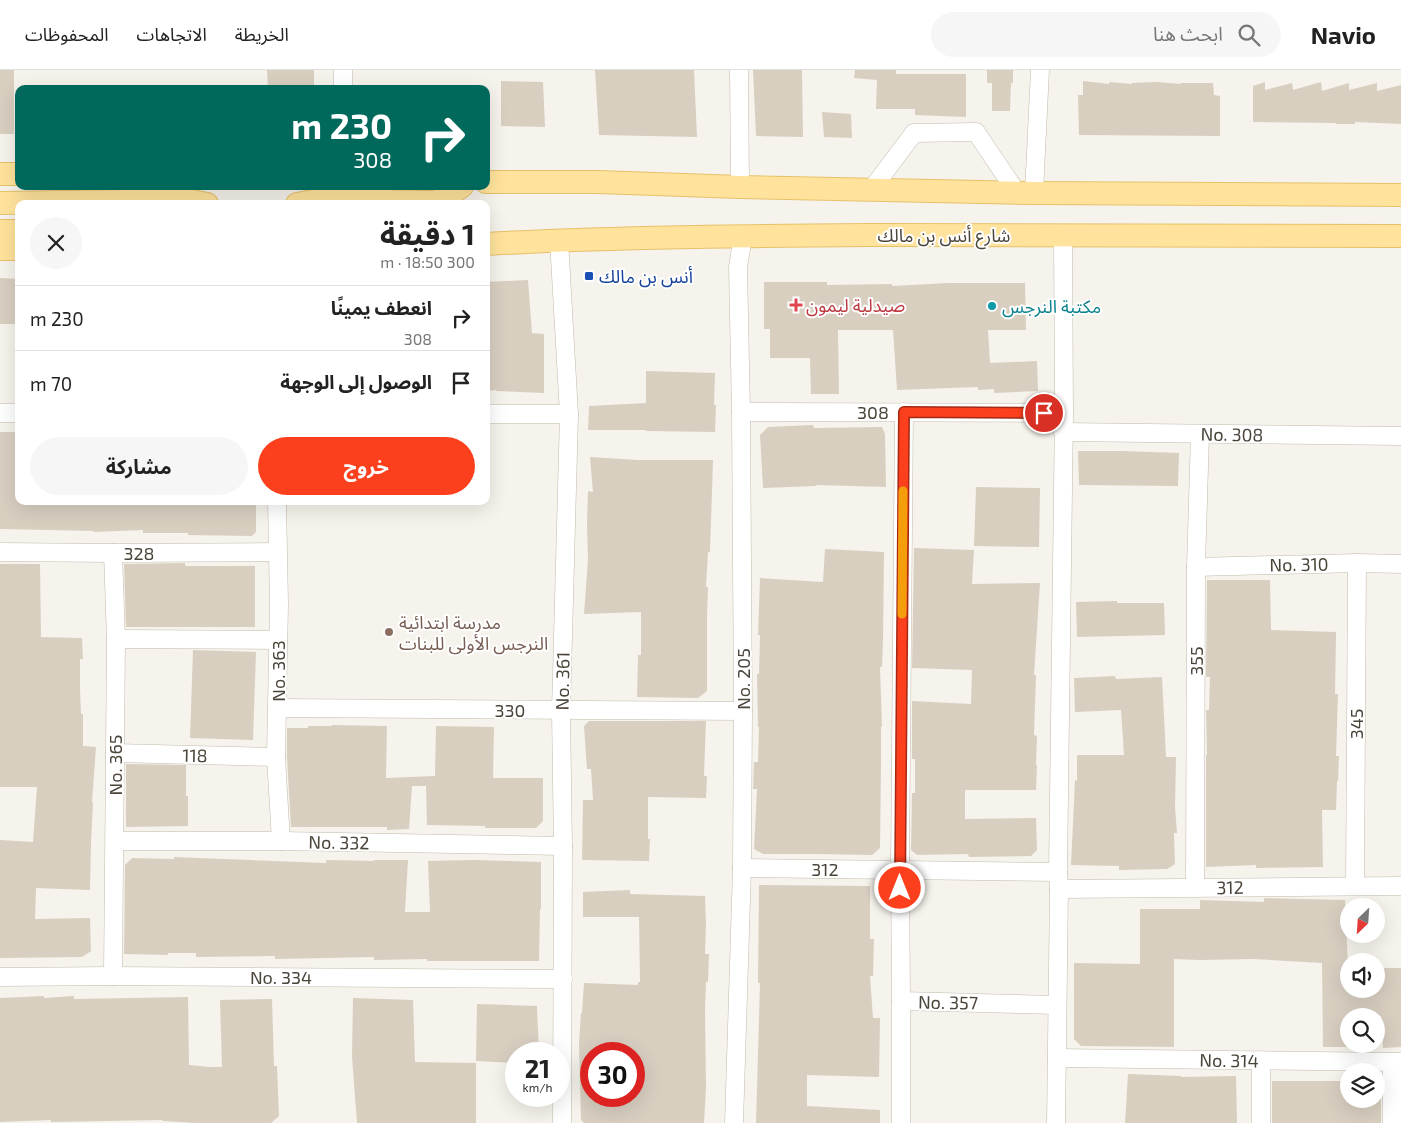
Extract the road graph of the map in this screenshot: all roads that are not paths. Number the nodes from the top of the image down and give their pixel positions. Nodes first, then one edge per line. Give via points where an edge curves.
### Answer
1 (342, 70) edge
2 (739, 70) edge
3 (1040, 70) edge
4 (342, 85) edge
5 (0, 174) edge
6 (15, 174) edge
7 (490, 182) edge
8 (740, 187) junction
9 (370, 190) edge
10 (457, 190) edge
11 (871, 190) junction
12 (1026, 193) junction
13 (1401, 195) edge
14 (318, 200) edge
15 (444, 200) edge
16 (0, 203) edge
17 (15, 203) edge
18 (0, 231) edge
19 (15, 231) edge
20 (1063, 234) junction
21 (743, 236) junction
22 (1401, 236) edge
23 (559, 240) junction
24 (490, 244) edge
25 (0, 249) edge
26 (15, 249) edge
27 (741, 412) junction
28 (904, 412) junction
29 (0, 413) edge
30 (15, 413) edge
31 (1064, 413) junction
32 (490, 414) edge
33 (569, 414) junction
34 (1064, 432) junction
35 (1200, 434) junction
36 (1401, 436) edge
37 (277, 505) edge
38 (0, 552) edge
39 (277, 552) junction
40 (113, 553) junction
41 (1357, 563) junction
42 (1401, 564) edge
43 (1196, 567) junction
44 (116, 639) junction
45 (278, 640) junction
46 (277, 708) junction
47 (561, 711) junction
48 (743, 711) junction
49 (115, 753) junction
50 (276, 756) junction
51 (114, 841) junction
52 (281, 841) junction
53 (563, 846) junction
54 (742, 868) junction
55 (900, 869) junction
56 (1058, 880) junction
57 (1355, 885) junction
58 (1401, 886) edge
59 (1195, 888) junction
60 (113, 976) junction
61 (0, 977) edge
62 (563, 979) junction
63 (901, 1001) junction
64 (1057, 1005) junction
65 (1057, 1058) junction
66 (1262, 1060) junction
67 (1396, 1062) edge
68 (562, 1123) edge
69 (734, 1123) edge
70 (901, 1123) edge
71 (1056, 1123) edge
72 (1261, 1123) edge
73 (1392, 1123) edge

1 - 4 street
2 - 8 street
3 - 12 street
5 - 6 main road
7 - 8 main road
8 - 11 main road
9 - 14 main road
10 - 15 main road
11 - 12 main road
11 - 12 street via 914,133 976,132
12 - 13 main road
16 - 17 main road
18 - 19 main road
20 - 21 main road, شارع أنس بن مالك
20 - 22 main road, شارع أنس بن مالك
20 - 31 street
21 - 23 main road, شارع أنس بن مالك
21 - 27 street, No. 205 via 738,267
23 - 24 main road, شارع أنس بن مالك
23 - 33 street, No. 361
25 - 26 main road
27 - 28 street, 308
27 - 48 street, No. 205
28 - 31 street, 308
28 - 55 street
29 - 30 street
31 - 34 street
32 - 33 street
33 - 47 street, No. 361
34 - 35 street, No. 308
34 - 56 street
35 - 36 street, No. 308
35 - 43 street, 355
37 - 39 street, No. 363
38 - 40 street, 328
39 - 40 street, 328
39 - 45 street, No. 363
40 - 44 street, No. 365
41 - 42 street, No. 310
41 - 43 street, No. 310
41 - 57 street, 345
43 - 59 street, 355
44 - 45 street
44 - 49 street, No. 365
45 - 46 street, No. 363
46 - 47 street, 330
46 - 50 street, No. 363
47 - 48 street, 330
47 - 53 street, No. 361
48 - 54 street, No. 205
49 - 50 street, 118
49 - 51 street, No. 365
50 - 52 street, No. 363
51 - 52 street, No. 332
51 - 60 street, No. 365
52 - 53 street, No. 332
53 - 62 street, No. 361
54 - 55 street, 312
54 - 69 street, No. 205
55 - 56 street, 312
55 - 63 street
56 - 59 street, 312
56 - 64 street
57 - 58 street, 312
57 - 59 street, 312
60 - 61 street, No. 334
60 - 62 street, No. 334
62 - 68 street, No. 361
63 - 64 street, No. 357
63 - 70 street, No. 357
64 - 65 street
65 - 66 street, No. 314
65 - 71 street
66 - 67 street, No. 314
66 - 72 street
67 - 73 street

